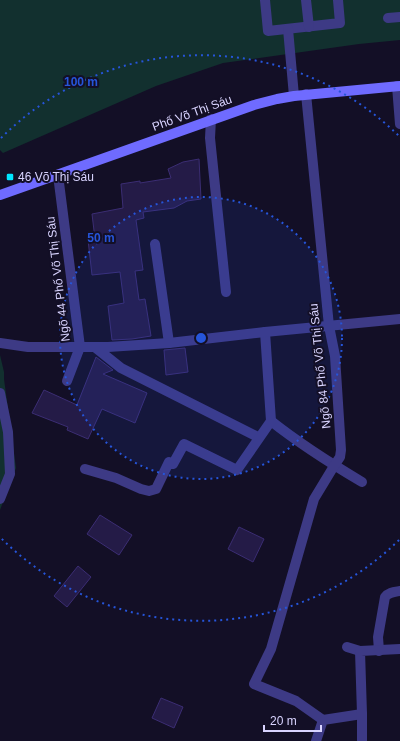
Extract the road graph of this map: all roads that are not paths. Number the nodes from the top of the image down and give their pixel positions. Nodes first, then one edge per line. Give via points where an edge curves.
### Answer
1 (265, 0) edge
2 (306, 0) edge
3 (338, 0) edge
4 (400, 17) edge
5 (388, 18) dead end
6 (309, 27) junction
7 (288, 29) junction
8 (399, 86) edge
9 (306, 94) junction
10 (294, 96) junction
11 (211, 119) junction
12 (400, 124) edge
13 (58, 175) junction
14 (0, 195) edge
15 (155, 244) dead end
16 (226, 292) dead end
17 (400, 319) edge
18 (329, 326) junction
19 (265, 332) junction
20 (0, 343) edge
21 (168, 343) junction
22 (80, 348) junction
23 (96, 348) junction
24 (67, 381) dead end
25 (0, 393) edge
26 (270, 421) junction
27 (258, 438) junction
28 (334, 466) junction
29 (85, 469) dead end
30 (362, 482) dead end
31 (0, 499) edge
32 (400, 591) edge
33 (346, 647) dead end
34 (400, 649) edge
35 (360, 651) junction
36 (379, 651) junction
37 (362, 714) junction
38 (323, 720) junction
39 (316, 741) edge
40 (362, 741) edge

1 - 7 street via 268,31
2 - 6 street
3 - 6 street via 340,23
4 - 5 street
6 - 7 street
7 - 10 street
8 - 9 street, Phố Võ Thị Sáu
8 - 12 street
9 - 10 street, Phố Võ Thị Sáu
9 - 18 street, Ngõ 84 Phố Võ Thị Sáu
10 - 11 street, Phố Võ Thị Sáu via 254,105
11 - 13 street, Phố Võ Thị Sáu
11 - 16 street via 210,138
13 - 14 street, Phố Võ Thị Sáu
13 - 22 street, Ngõ 44 Phố Võ Thị Sáu
15 - 21 street
17 - 18 street, Ngõ 44 Phố Võ Thị Sáu
18 - 19 street, Ngõ 44 Phố Võ Thị Sáu
18 - 28 street, Ngõ 84 Phố Võ Thị Sáu via 334,356 341,450
19 - 21 street, Ngõ 44 Phố Võ Thị Sáu
19 - 26 street
20 - 22 street via 28,347
21 - 23 street, Ngõ 44 Phố Võ Thị Sáu
22 - 23 street, Ngõ 44 Phố Võ Thị Sáu
22 - 24 street
23 - 27 street via 121,368
25 - 31 street via 8,432 10,474
26 - 27 street
26 - 28 street
27 - 29 street via 237,470 184,444 173,464 169,462 156,489 148,491
28 - 30 street
28 - 38 street, Ngõ 84 Phố Võ Thị Sáu via 314,499 271,649 254,684 296,701
32 - 36 street via 385,597 378,637
33 - 35 street
34 - 36 street
35 - 36 street
35 - 37 street
37 - 38 street
37 - 40 street
38 - 39 street

